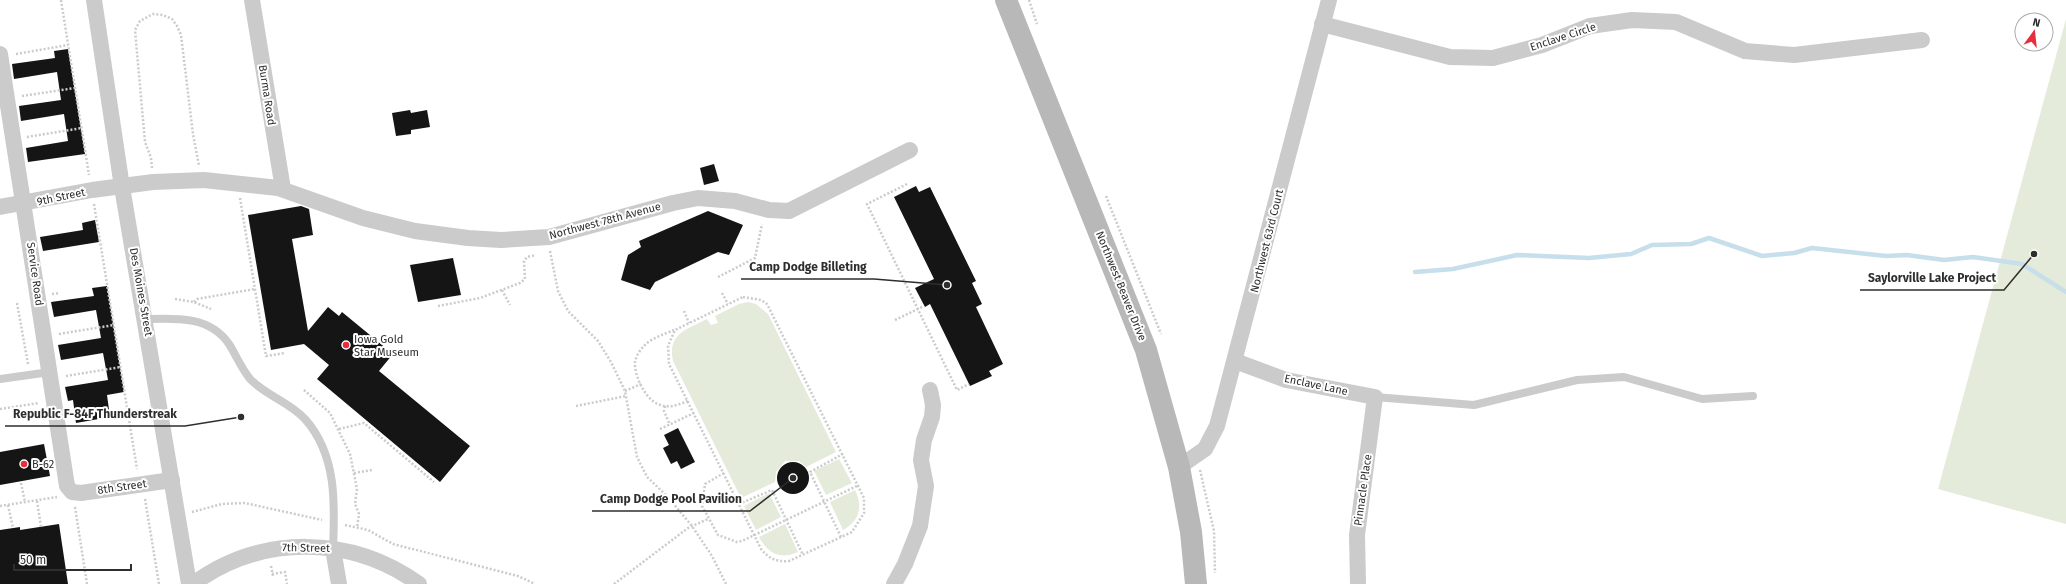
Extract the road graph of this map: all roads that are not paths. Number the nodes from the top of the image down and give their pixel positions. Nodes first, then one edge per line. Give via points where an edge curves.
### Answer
1 (94, 0) edge
2 (252, 0) edge
3 (1006, 0) edge
4 (1329, 0) edge
5 (1322, 24) junction
6 (1922, 40) dead end
7 (0, 55) edge
8 (910, 150) dead end
9 (122, 186) junction
10 (283, 189) junction
11 (24, 204) junction
12 (0, 207) edge
13 (146, 319) junction
14 (1235, 361) junction
15 (50, 375) junction
16 (0, 379) edge
17 (930, 390) dead end
18 (1753, 396) dead end
19 (1375, 397) junction
20 (1188, 461) junction
21 (172, 480) junction
22 (68, 498) joint
23 (333, 548) junction
24 (1205, 580) edge
25 (189, 584) edge
26 (193, 584) edge
27 (339, 584) edge
28 (420, 584) edge
29 (894, 584) edge
30 (1358, 584) edge

1 - 9 street, Des Moines Street
2 - 10 street, Burma Road
3 - 20 main road, Northwest Beaver Drive
4 - 5 street, Northwest 63rd Court
5 - 6 street, Enclave Circle via 1450,57 1493,58 1542,45 1590,26 1632,20 1676,22 1745,51 1794,55
5 - 14 street, Northwest 63rd Court
7 - 11 street, Service Road
8 - 10 street, Northwest 78th Avenue via 789,211 765,210 735,201 698,198 549,237 501,240 415,231 363,218
9 - 10 street, Northwest 78th Avenue via 204,180
9 - 11 street, 9th Street
9 - 13 street, Des Moines Street
11 - 12 street, 9th Street
11 - 15 street, Service Road
13 - 21 street, Des Moines Street
13 - 23 lane via 178,318 212,328 227,342 250,379 305,419 328,458 336,507
14 - 19 street, Enclave Lane via 1286,380
14 - 20 street, Northwest 63rd Court via 1218,426 1205,449
15 - 16 lane
15 - 22 street, Service Road
17 - 29 street via 933,405 921,460 926,486 920,526
18 - 19 lane via 1702,399 1624,377 1577,380 1474,406
19 - 30 street, Pinnacle Place via 1357,535
20 - 24 main road, Northwest Beaver Drive via 1191,532
21 - 22 street, 8th Street via 81,493
21 - 25 street, Des Moines Street
23 - 26 street, 7th Street via 276,548 238,558
23 - 27 street
23 - 28 street, 7th Street via 361,555 395,569

